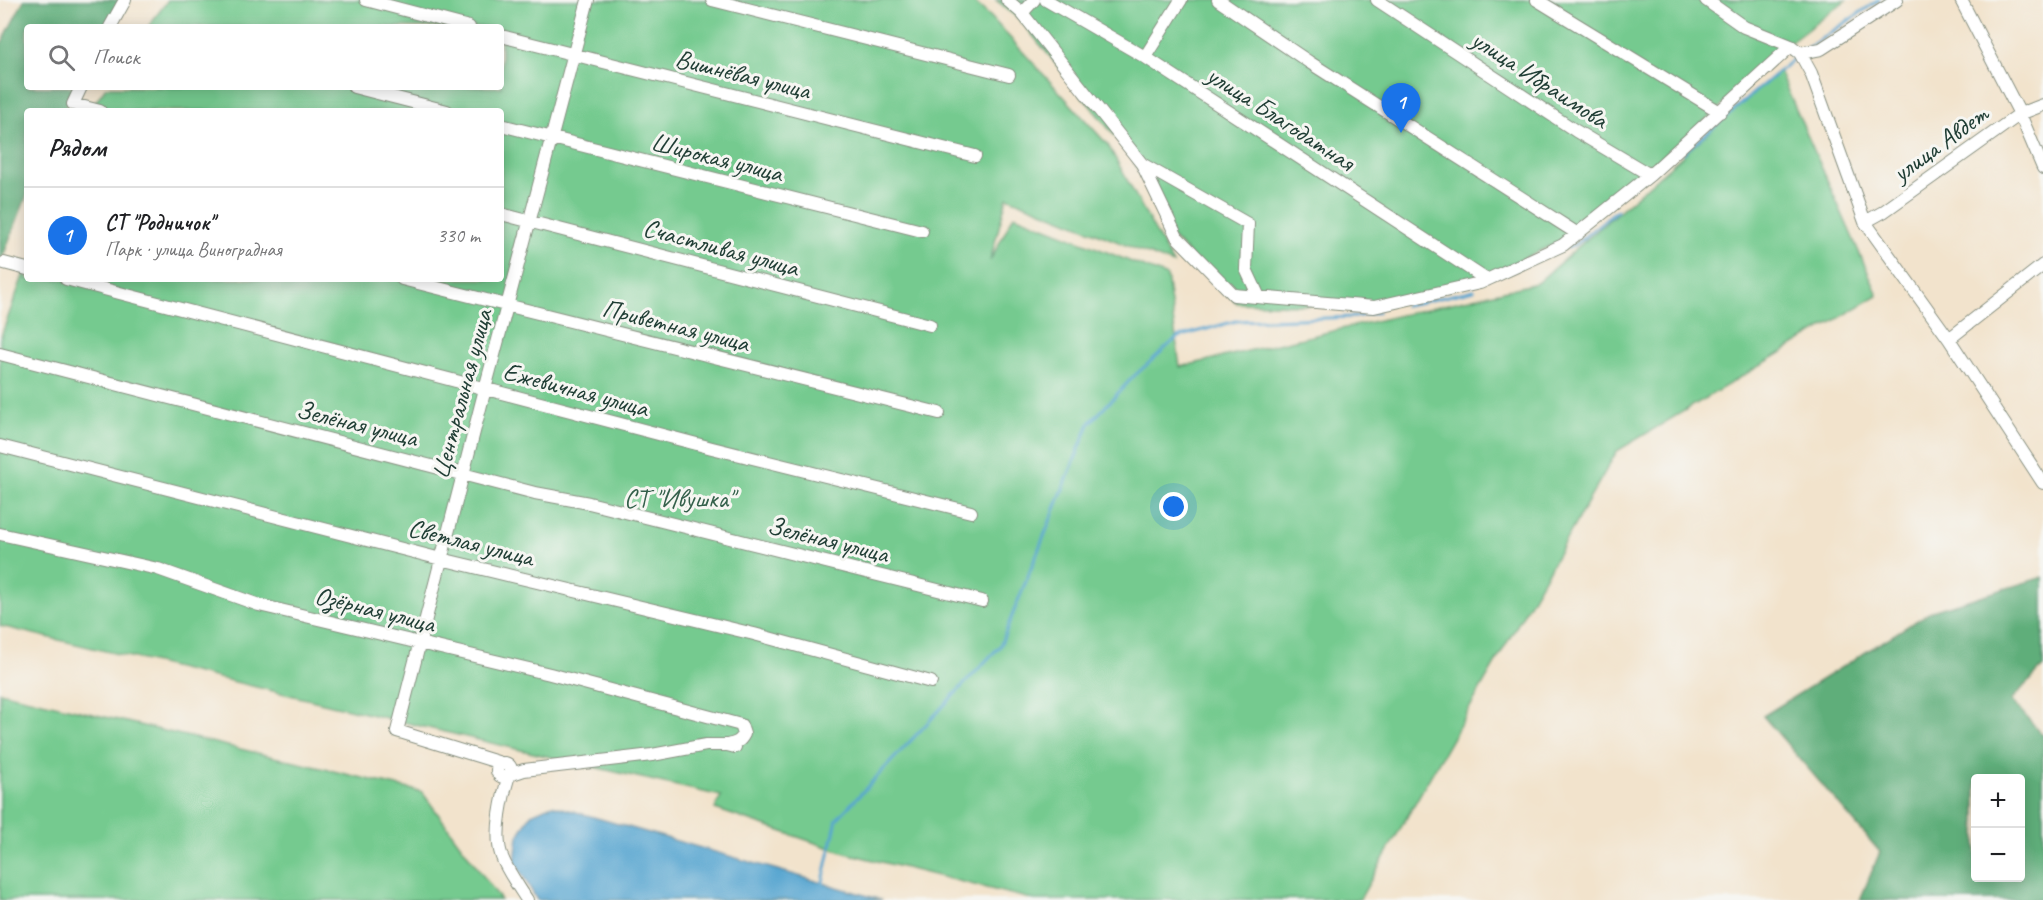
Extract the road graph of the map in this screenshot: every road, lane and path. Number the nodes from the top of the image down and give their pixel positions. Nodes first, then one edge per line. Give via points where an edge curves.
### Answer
1 (125, 0) edge
2 (366, 0) edge
3 (588, 0) edge
4 (712, 0) edge
5 (1007, 0) edge
6 (1034, 0) edge
7 (1046, 0) edge
8 (1180, 0) edge
9 (1218, 0) edge
10 (1377, 0) edge
11 (1537, 0) edge
12 (1706, 0) edge
13 (1897, 0) edge
14 (1961, 0) edge
15 (1022, 13) junction
16 (116, 24) edge
17 (458, 24) edge
18 (504, 37) edge
19 (1795, 50) junction
20 (573, 55) junction
21 (1145, 57) junction
22 (1010, 75) dead end
23 (79, 90) edge
24 (366, 90) edge
25 (2043, 105) edge
26 (88, 108) edge
27 (435, 108) edge
28 (1720, 112) junction
29 (2020, 114) junction
30 (504, 126) edge
31 (551, 138) junction
32 (975, 156) dead end
33 (1142, 164) junction
34 (2043, 168) edge
35 (1650, 175) junction
36 (504, 215) edge
37 (530, 221) junction
38 (1865, 222) junction
39 (922, 231) dead end
40 (1578, 234) junction
41 (4, 263) dead end
42 (2043, 265) edge
43 (24, 268) edge
44 (1487, 280) junction
45 (78, 282) edge
46 (414, 282) edge
47 (1259, 297) junction
48 (507, 306) junction
49 (930, 324) dead end
50 (1949, 339) junction
51 (0, 354) edge
52 (485, 388) junction
53 (939, 413) dead end
54 (0, 446) edge
55 (463, 474) junction
56 (2043, 483) edge
57 (971, 512) dead end
58 (0, 534) edge
59 (441, 559) junction
60 (982, 601) dead end
61 (420, 644) junction
62 (931, 682) dead end
63 (503, 769) junction
64 (527, 900) edge

1 - 16 street
2 - 17 street
3 - 20 street, Центральная улица
4 - 22 street
5 - 15 street
6 - 15 street
7 - 21 street, улица Благодатная
8 - 21 street
9 - 40 street
10 - 35 street, улица Ибраимова
11 - 28 street
12 - 19 street via 1744,27
13 - 19 street via 1821,49
14 - 29 street
15 - 33 street
18 - 20 street, Вишнёвая улица
19 - 28 street
19 - 38 street via 1811,74
20 - 31 street, Центральная улица
20 - 32 street, Вишнёвая улица
21 - 44 street, улица Благодатная
23 - 26 street via 72,104
24 - 27 street
25 - 29 street, улица Авдет
28 - 35 street
29 - 34 street
29 - 38 street, улица Авдет
30 - 31 street, Широкая улица
31 - 37 street, Центральная улица
31 - 39 street, Широкая улица
33 - 47 street via 1177,237 1234,295
33 - 47 street via 1248,224 1246,269
35 - 40 street
36 - 37 street, Счастливая улица
37 - 48 street, Центральная улица
37 - 49 street, Счастливая улица
38 - 50 street
40 - 44 street via 1563,245
41 - 43 street
42 - 50 street
44 - 47 street via 1374,306
45 - 52 street, Ежевичная улица
46 - 48 street, Приветная улица
48 - 52 street, Центральная улица
48 - 53 street, Приветная улица
50 - 56 street
51 - 55 street, Зелёная улица
52 - 55 street, Центральная улица
52 - 57 street, Ежевичная улица
54 - 59 street, Светлая улица
55 - 59 street, Центральная улица
55 - 60 street, Зелёная улица
58 - 61 street, Озёрная улица via 158,569 260,605
59 - 61 street, Центральная улица
59 - 62 street, Светлая улица via 754,634
61 - 63 street, Центральная улица via 398,731 480,755
61 - 63 street, Озёрная улица via 741,725 744,734 733,746 706,746 524,770
63 - 64 street via 501,854

